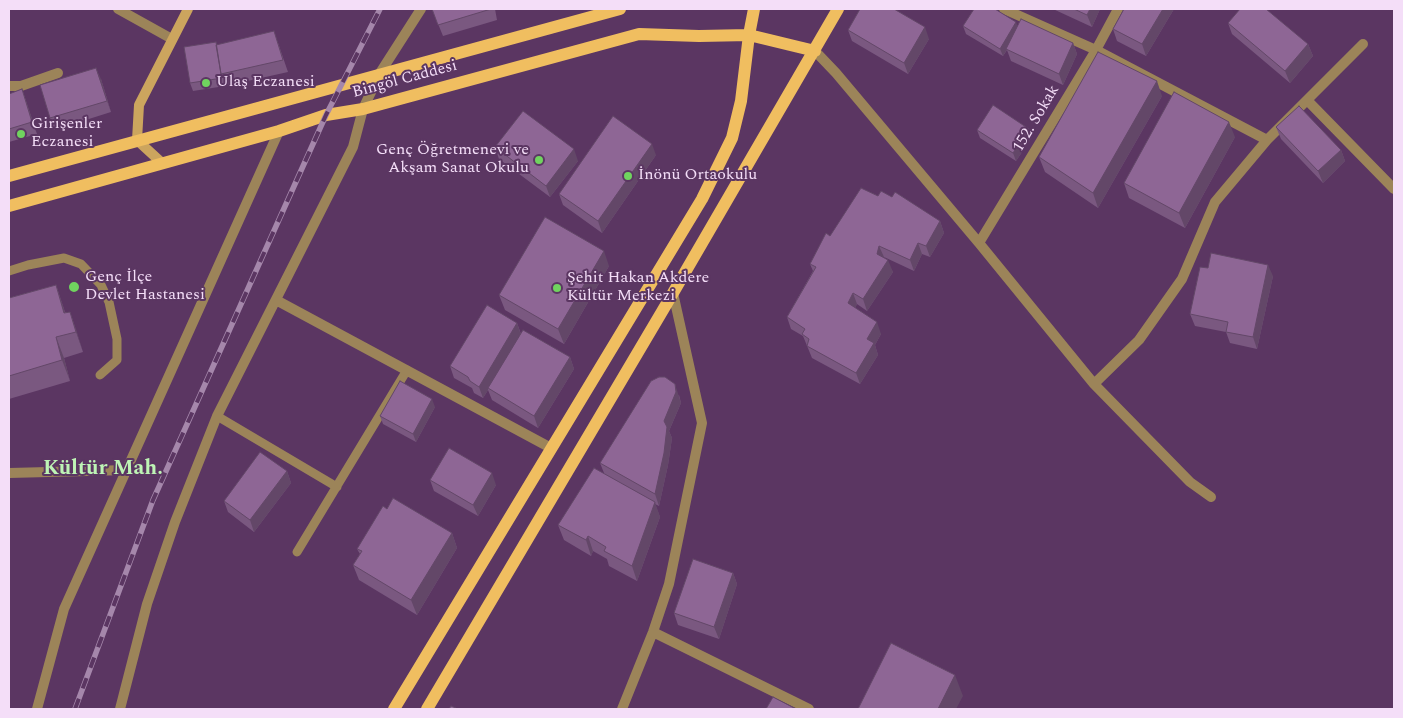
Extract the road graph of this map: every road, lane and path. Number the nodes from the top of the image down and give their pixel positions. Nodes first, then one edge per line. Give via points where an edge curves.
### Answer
1 (118, 9) edge
2 (188, 9) edge
3 (421, 9) edge
4 (620, 9) edge
5 (754, 9) edge
6 (838, 9) edge
7 (1004, 9) edge
8 (1118, 9) edge
9 (749, 35) junction
10 (172, 39) junction
11 (1364, 44) dead end
12 (1096, 50) junction
13 (815, 51) junction
14 (58, 73) dead end
15 (380, 73) junction
16 (9, 86) edge
17 (1307, 100) junction
18 (362, 109) junction
19 (279, 131) junction
20 (137, 140) junction
21 (1267, 140) junction
22 (162, 164) junction
23 (9, 176) edge
24 (1394, 189) edge
25 (9, 206) edge
26 (978, 243) junction
27 (9, 271) edge
28 (673, 293) junction
29 (276, 300) junction
30 (407, 370) junction
31 (100, 375) dead end
32 (1094, 384) junction
33 (217, 416) junction
34 (551, 448) junction
35 (127, 470) junction
36 (9, 473) edge
37 (336, 487) junction
38 (1211, 498) dead end
39 (297, 552) dead end
40 (653, 632) junction
41 (37, 709) edge
42 (120, 709) edge
43 (394, 709) edge
44 (427, 709) edge
45 (622, 709) edge
46 (809, 709) edge

1 - 10 street
2 - 10 street
3 - 15 street
4 - 15 main road, Bingöl Caddesi
5 - 9 main road
6 - 13 main road
7 - 12 street
8 - 12 street, 152. Sokak
9 - 13 main road, Bingöl Caddesi
9 - 18 main road, Bingöl Caddesi via 639,34
9 - 34 main road via 741,101 732,138 702,199
10 - 20 street via 139,105
11 - 17 street
12 - 21 street
12 - 26 street, 152. Sokak
13 - 26 street
13 - 28 main road
14 - 16 street via 21,86
15 - 18 street
15 - 20 main road, Bingöl Caddesi
17 - 21 street
17 - 24 street
18 - 19 main road, Bingöl Caddesi via 326,115
18 - 29 street via 353,148
19 - 22 main road, Bingöl Caddesi
19 - 35 street
20 - 22 street
20 - 23 main road, Bingöl Caddesi
21 - 32 street via 1215,202 1182,280 1139,340
22 - 25 main road, Bingöl Caddesi
26 - 32 street
27 - 31 lane via 64,258 81,264 101,285 109,302 117,339 117,360
28 - 40 street via 702,422 669,584
28 - 44 main road
29 - 30 street
29 - 33 street
30 - 34 street
30 - 37 lane
32 - 38 street via 1190,482
33 - 37 lane
33 - 42 street via 174,522 147,604
34 - 43 main road
35 - 36 street
35 - 41 street via 64,609
37 - 39 lane
40 - 45 street
40 - 46 street

